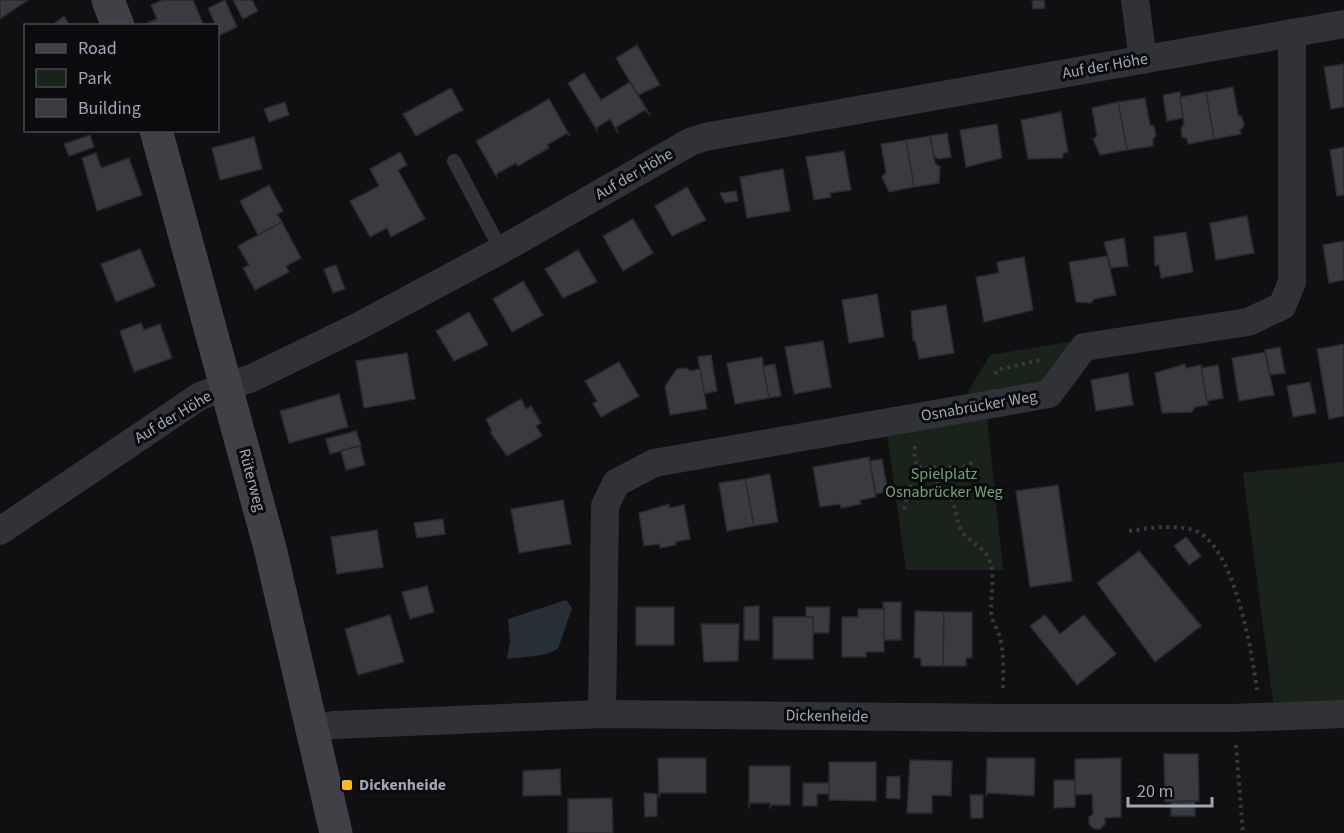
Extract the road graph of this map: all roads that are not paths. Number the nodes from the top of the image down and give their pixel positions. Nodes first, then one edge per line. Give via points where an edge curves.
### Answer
1 (108, 0) edge
2 (1135, 0) edge
3 (117, 24) edge
4 (1344, 24) edge
5 (1292, 33) junction
6 (1143, 60) junction
7 (157, 132) edge
8 (454, 162) dead end
9 (501, 250) junction
10 (228, 387) junction
11 (0, 531) edge
12 (602, 714) junction
13 (1344, 714) edge
14 (311, 729) junction
15 (336, 833) edge

1 - 3 street
2 - 6 street
4 - 5 street, Auf der Höhe
5 - 6 street, Auf der Höhe
5 - 12 street, Osnabrücker Weg via 1292,282 1282,306 1248,322 1084,347 1049,394 654,463 616,483 604,506
6 - 9 street, Auf der Höhe via 705,137
7 - 10 street, Rüterweg
8 - 9 lane
9 - 10 street, Auf der Höhe via 359,326
10 - 11 street, Auf der Höhe via 200,396
10 - 14 street, Rüterweg
12 - 13 street, Dickenheide via 1003,718
12 - 14 street, Dickenheide
14 - 15 street, Rüterweg

